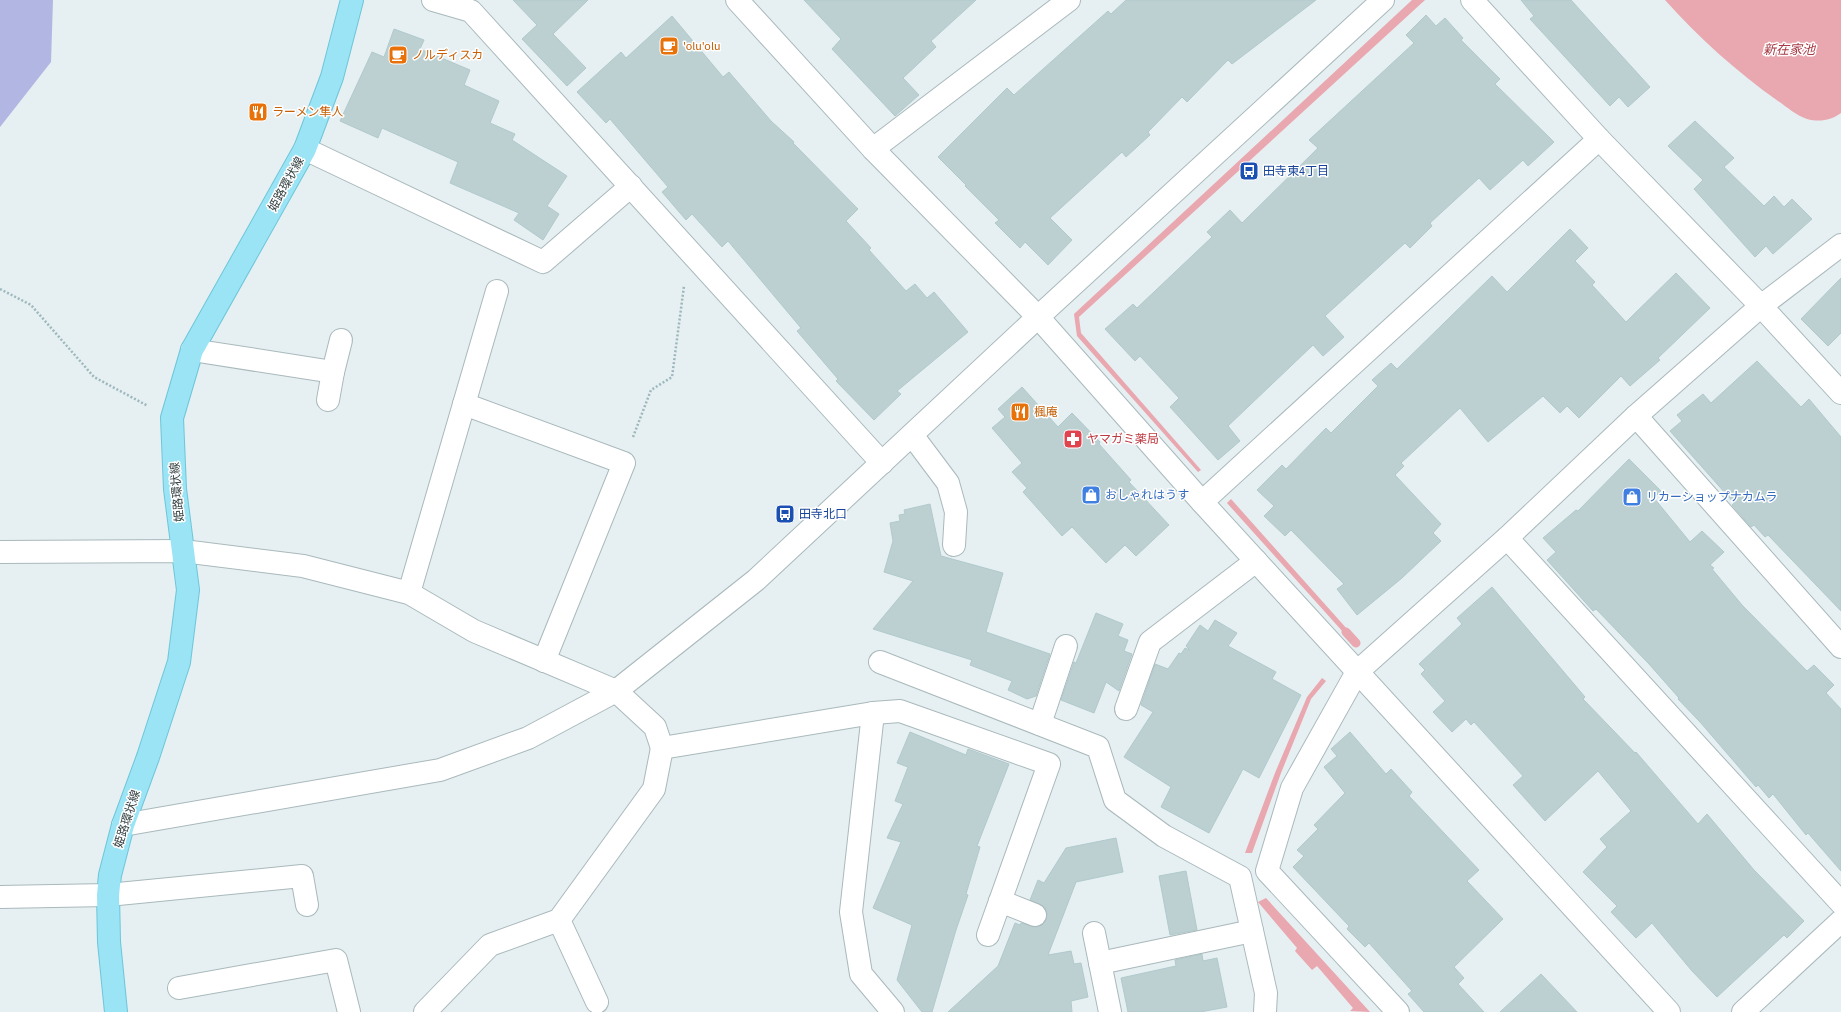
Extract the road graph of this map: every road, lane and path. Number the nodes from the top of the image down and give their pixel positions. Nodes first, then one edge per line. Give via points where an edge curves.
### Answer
1 (352, 0) edge
2 (433, 0) edge
3 (737, 0) edge
4 (1383, 0) edge
5 (1472, 0) edge
6 (1062, 2) edge
7 (476, 5) edge
8 (1599, 139) junction
9 (306, 149) junction
10 (873, 149) junction
11 (630, 186) junction
12 (1841, 245) edge
13 (688, 250) junction
14 (0, 289) edge
15 (497, 291) dead end
16 (1761, 306) junction
17 (1038, 317) junction
18 (341, 340) dead end
19 (192, 350) junction
20 (332, 372) junction
21 (1841, 394) edge
22 (328, 400) dead end
23 (464, 404) junction
24 (1636, 416) junction
25 (172, 418) junction
26 (912, 435) junction
27 (624, 463) junction
28 (882, 463) junction
29 (1202, 502) junction
30 (1507, 538) junction
31 (954, 545) dead end
32 (183, 551) junction
33 (0, 552) edge
34 (1256, 561) junction
35 (409, 593) junction
36 (1066, 646) dead end
37 (1841, 647) edge
38 (544, 661) junction
39 (880, 662) dead end
40 (1357, 672) junction
41 (616, 691) junction
42 (1126, 709) dead end
43 (872, 712) junction
44 (1040, 724) junction
45 (662, 748) junction
46 (123, 825) junction
47 (1267, 870) junction
48 (1240, 877) junction
49 (108, 895) junction
50 (0, 897) edge
51 (1000, 901) junction
52 (1841, 903) edge
53 (308, 905) dead end
54 (1035, 916) dead end
55 (559, 920) junction
56 (1841, 921) edge
57 (1252, 932) junction
58 (1094, 933) dead end
59 (988, 935) dead end
60 (1100, 963) junction
61 (179, 988) dead end
62 (597, 1002) dead end
63 (427, 1011) edge
64 (116, 1012) edge
65 (349, 1012) edge
66 (893, 1012) edge
67 (1110, 1012) edge
68 (1265, 1012) edge
69 (1398, 1012) edge
70 (1670, 1012) edge
71 (1744, 1012) edge

1 - 9 main road, 姫路環状線 via 332,76
2 - 7 street
3 - 10 street
4 - 17 street
5 - 8 street
6 - 10 street
7 - 11 street
8 - 16 street
8 - 29 street
9 - 11 street via 543,262
9 - 19 main road, 姫路環状線
10 - 17 street
11 - 13 street
12 - 16 street
13 - 27 path via 672,377 651,390
13 - 28 street
14 - 25 path via 31,305 94,377
15 - 23 street
16 - 21 street
16 - 24 street
17 - 26 street
17 - 29 street
18 - 20 street
19 - 20 street
19 - 25 main road, 姫路環状線
20 - 22 street
23 - 27 street
23 - 35 street
24 - 30 street
24 - 37 street
25 - 32 main road, 姫路環状線 via 175,489
26 - 28 street
26 - 31 street via 948,483 956,512
27 - 38 street
28 - 41 street via 756,580
29 - 34 street
30 - 40 street
30 - 52 street
32 - 33 street
32 - 35 street via 303,566
32 - 46 main road, 姫路環状線 via 188,590 179,662
34 - 40 street
34 - 42 street via 1150,642
35 - 38 street via 474,631
36 - 44 street
38 - 41 street
39 - 44 street
40 - 47 street via 1292,788
40 - 70 street
41 - 45 street via 655,727
41 - 46 street via 528,738 440,770
43 - 45 street
43 - 51 street via 900,711 1049,764
43 - 66 street via 851,912 861,974
44 - 48 street via 1098,747 1115,800 1164,836
45 - 55 street via 654,789
46 - 49 main road, 姫路環状線 via 110,875
47 - 48 street
47 - 69 street
48 - 57 street
49 - 50 street
49 - 53 street via 302,876
49 - 64 main road, 姫路環状線 via 109,942
51 - 54 street
51 - 59 street
55 - 62 street
55 - 63 street via 490,945
56 - 71 street
57 - 60 street
57 - 68 street via 1266,993
58 - 60 street
60 - 67 street
61 - 65 street via 336,960

